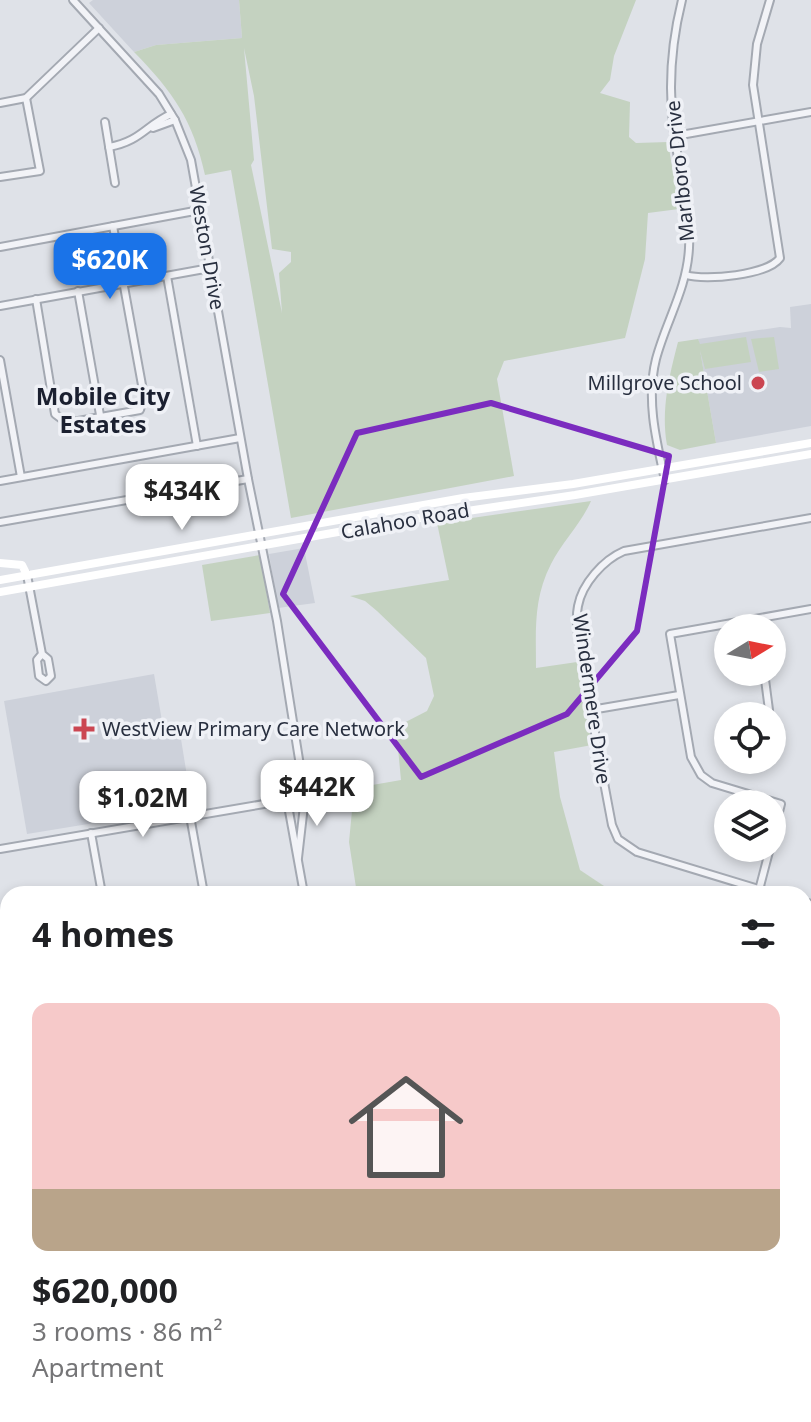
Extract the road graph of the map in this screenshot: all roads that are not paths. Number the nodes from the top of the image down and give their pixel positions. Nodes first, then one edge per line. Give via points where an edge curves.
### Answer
1 (73, 0) edge
2 (682, 0) edge
3 (770, 0) edge
4 (99, 28) junction
5 (26, 98) junction
6 (0, 103) edge
7 (811, 112) edge
8 (173, 117) junction
9 (105, 122) dead end
10 (757, 122) junction
11 (675, 136) junction
12 (109, 147) junction
13 (0, 177) edge
14 (115, 183) dead end
15 (200, 210) junction
16 (113, 226) junction
17 (0, 247) edge
18 (210, 268) junction
19 (686, 275) junction
20 (167, 276) junction
21 (122, 283) junction
22 (78, 291) junction
23 (36, 299) junction
24 (0, 306) edge
25 (0, 360) edge
26 (100, 415) junction
27 (240, 438) junction
28 (811, 443) edge
29 (197, 446) junction
30 (811, 454) edge
31 (662, 468) junction
32 (21, 477) junction
33 (248, 479) junction
34 (665, 480) junction
35 (0, 481) edge
36 (811, 518) edge
37 (0, 522) edge
38 (259, 534) junction
39 (262, 546) junction
40 (0, 563) edge
41 (27, 575) junction
42 (0, 580) edge
43 (29, 586) junction
44 (0, 592) edge
45 (811, 609) edge
46 (784, 614) edge
47 (714, 626) edge
48 (42, 654) dead end
49 (679, 695) junction
50 (591, 710) junction
51 (735, 790) edge
52 (305, 797) junction
53 (287, 800) junction
54 (190, 816) junction
55 (91, 833) junction
56 (0, 849) edge
57 (298, 858) junction
58 (766, 862) edge
59 (101, 886) edge
60 (203, 886) edge
61 (303, 886) edge
62 (746, 886) edge
63 (760, 886) edge

1 - 4 street, Weston Drive
2 - 11 street, Marlboro Drive via 671,72
3 - 10 street via 754,62
4 - 5 street
4 - 8 street, Weston Drive
5 - 6 street
5 - 13 street via 40,171
7 - 10 street
8 - 12 street via 160,119 125,144
8 - 15 street, Weston Drive via 191,160
9 - 12 street
10 - 11 street
10 - 19 street via 780,253 777,262 706,279
11 - 19 street, Marlboro Drive via 689,230
12 - 14 street
15 - 16 street
15 - 18 street, Weston Drive
16 - 17 street
16 - 21 street
18 - 20 street
18 - 27 street, Weston Drive
19 - 31 street, Marlboro Drive via 652,379
20 - 21 street
20 - 29 street
21 - 22 street
21 - 26 street via 144,396 140,410
22 - 23 street
22 - 26 street
23 - 24 street
23 - 26 street via 55,414 67,423
25 - 32 street
27 - 29 street
27 - 33 street, Weston Drive
28 - 31 main road, Calahoo Road
29 - 32 street
30 - 34 main road, Calahoo Road
31 - 34 street, Marlboro Drive
31 - 38 main road, Calahoo Road
32 - 35 street
33 - 37 street
33 - 38 street, Weston Drive
34 - 39 main road, Calahoo Road
36 - 50 street, Windermere Drive via 612,556 578,603
38 - 39 street, Weston Drive
38 - 41 main road, Calahoo Road
39 - 43 main road, Calahoo Road
39 - 52 street, Weston Drive
40 - 41 main road via 22,565
41 - 42 main road, Calahoo Road
41 - 43 street
43 - 44 main road, Calahoo Road
43 - 48 street
45 - 46 street
47 - 49 street via 670,634
49 - 50 street
49 - 51 street via 691,757 701,775
50 - 62 street, Windermere Drive via 618,839 637,852
52 - 53 street
52 - 57 street, Weston Drive
53 - 54 street
53 - 57 street
54 - 55 street
54 - 60 street
55 - 56 street
55 - 59 street
57 - 61 street
58 - 63 street

